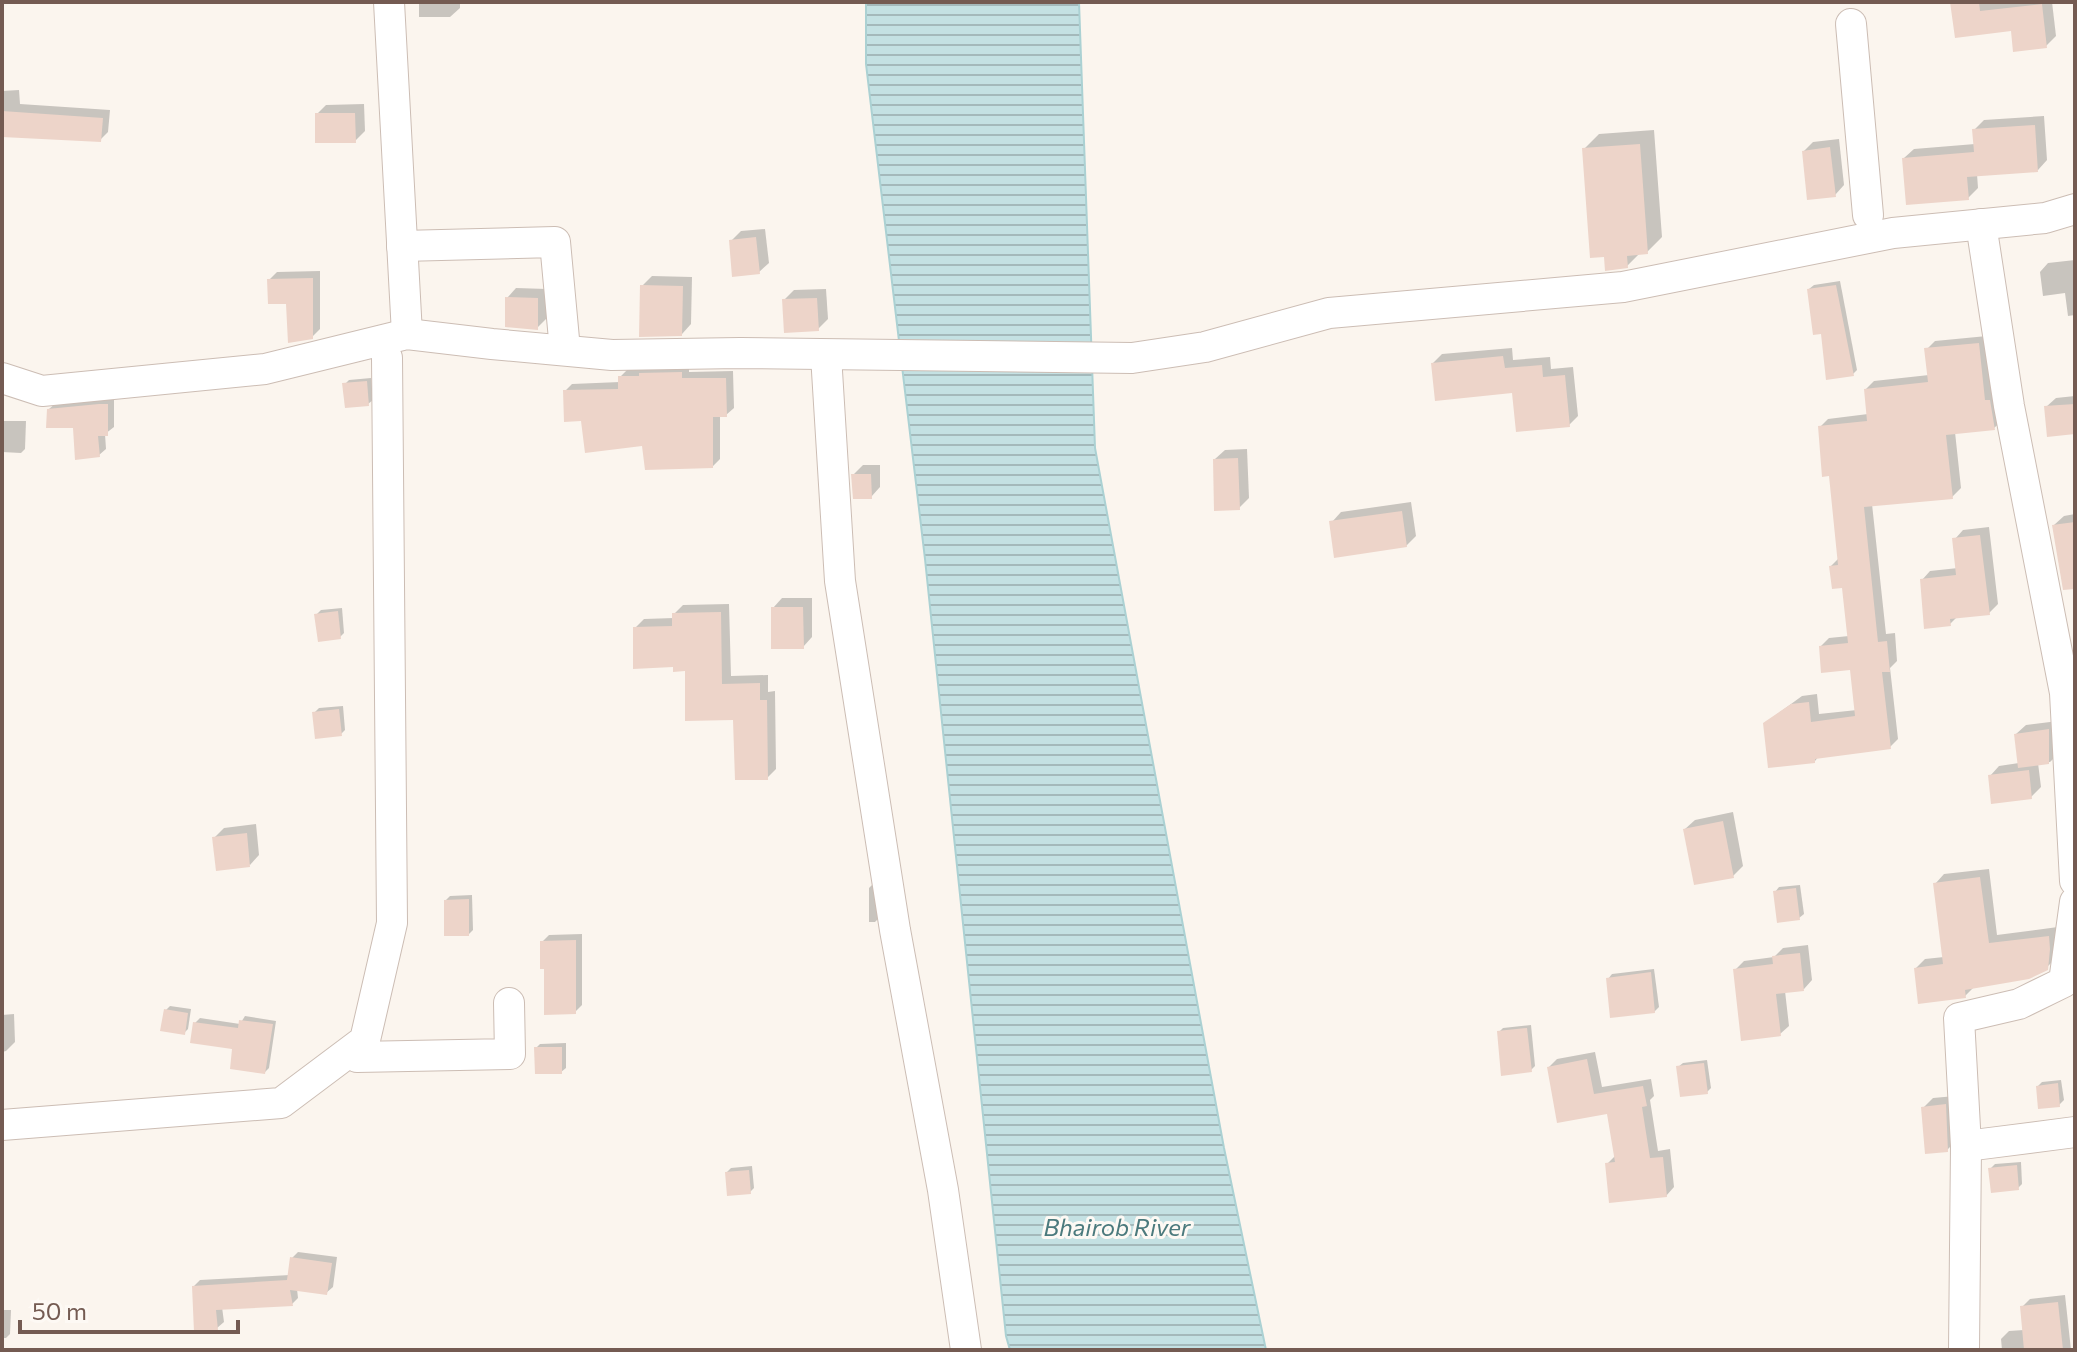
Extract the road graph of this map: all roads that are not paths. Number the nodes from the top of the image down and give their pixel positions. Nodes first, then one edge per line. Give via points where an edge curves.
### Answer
1 (389, 2) edge
2 (1851, 24) dead end
3 (2075, 209) edge
4 (1868, 215) dead end
5 (1981, 224) junction
6 (402, 246) junction
7 (407, 334) junction
8 (565, 350) junction
9 (826, 355) junction
10 (387, 358) dead end
11 (2, 378) edge
12 (2075, 881) edge
13 (2075, 902) edge
14 (509, 1003) dead end
15 (357, 1057) dead end
16 (2, 1125) edge
17 (2075, 1132) edge
18 (1966, 1146) junction
19 (966, 1350) edge
20 (1964, 1350) edge

1 - 6 street
2 - 4 street
3 - 5 street via 2045,218
5 - 9 street via 1893,233 1623,287 1329,313 1205,347 1132,358
5 - 12 street via 2009,406 2065,693
6 - 7 street
6 - 8 street via 555,242
7 - 8 street
7 - 11 street via 265,369 42,391
8 - 9 street via 612,355
9 - 19 street via 840,581
10 - 16 street via 392,923 365,1040 281,1103
13 - 18 street via 2064,982 2019,1004 1959,1018
14 - 15 street via 510,1054
17 - 18 street
18 - 20 street

